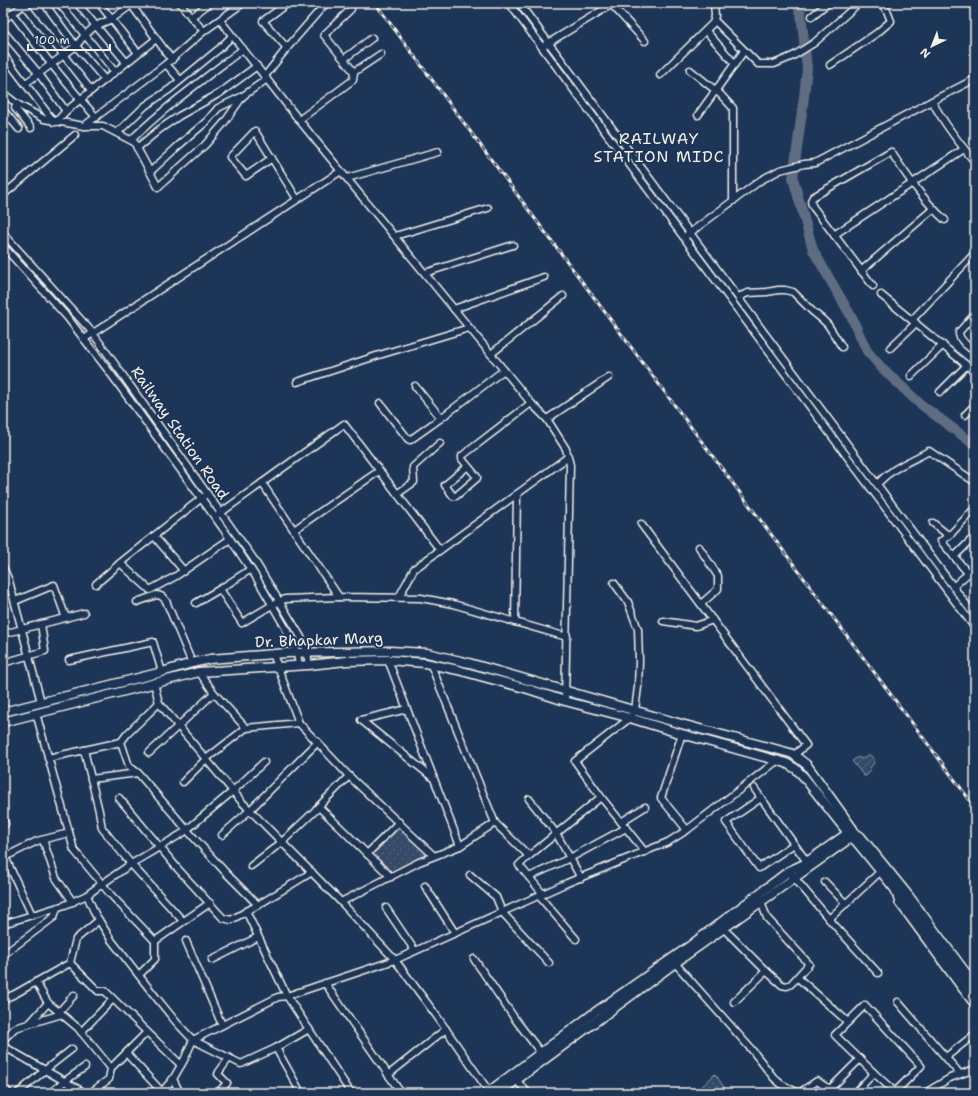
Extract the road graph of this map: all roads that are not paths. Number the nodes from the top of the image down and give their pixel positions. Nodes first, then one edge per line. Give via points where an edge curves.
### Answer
1 (44, 3) edge
2 (59, 3) edge
3 (77, 3) edge
4 (99, 3) edge
5 (210, 3) edge
6 (288, 3) edge
7 (326, 3) edge
8 (509, 3) edge
9 (519, 3) edge
10 (714, 3) edge
11 (828, 3) edge
12 (859, 3) edge
13 (880, 3) edge
14 (25, 4) edge
15 (130, 4) edge
16 (183, 4) edge
17 (239, 4) edge
18 (612, 4) edge
19 (351, 9) dead end
20 (12, 13) junction
21 (812, 16) dead end
22 (191, 17) junction
23 (112, 19) junction
24 (3, 20) edge
25 (220, 20) junction
26 (714, 20) junction
27 (95, 26) junction
28 (3, 31) edge
29 (204, 31) junction
30 (706, 31) junction
31 (84, 36) junction
32 (232, 36) junction
33 (372, 38) dead end
34 (156, 39) junction
35 (646, 41) dead end
36 (549, 43) junction
37 (76, 46) junction
38 (542, 47) junction
39 (287, 48) junction
40 (243, 49) junction
41 (744, 51) junction
42 (138, 53) junction
43 (3, 54) edge
44 (381, 54) dead end
45 (64, 55) junction
46 (344, 59) junction
47 (172, 60) junction
48 (126, 62) junction
49 (51, 64) junction
50 (166, 64) junction
51 (735, 64) junction
52 (830, 65) dead end
53 (256, 66) junction
54 (690, 70) dead end
55 (114, 72) junction
56 (354, 72) junction
57 (39, 74) junction
58 (660, 75) dead end
59 (266, 77) junction
60 (975, 79) edge
61 (105, 80) junction
62 (180, 80) junction
63 (26, 83) junction
64 (91, 90) junction
65 (716, 91) junction
66 (3, 93) edge
67 (243, 96) junction
68 (80, 99) junction
69 (932, 101) junction
70 (17, 104) junction
71 (3, 110) edge
72 (66, 111) junction
73 (698, 115) dead end
74 (96, 117) junction
75 (299, 120) junction
76 (55, 122) junction
77 (84, 126) junction
78 (30, 128) dead end
79 (19, 129) dead end
80 (117, 133) junction
81 (75, 135) dead end
82 (131, 140) junction
83 (137, 148) junction
84 (964, 149) junction
85 (438, 152) dead end
86 (272, 158) junction
87 (975, 162) edge
88 (341, 170) junction
89 (150, 172) junction
90 (347, 178) junction
91 (912, 184) junction
92 (3, 195) edge
93 (297, 199) junction
94 (733, 201) junction
95 (488, 208) dead end
96 (933, 209) junction
97 (945, 220) dead end
98 (3, 233) edge
99 (690, 233) junction
100 (834, 235) junction
101 (395, 236) junction
102 (684, 237) junction
103 (514, 245) dead end
104 (3, 246) edge
105 (975, 253) edge
106 (861, 271) junction
107 (425, 273) junction
108 (544, 276) dead end
109 (873, 286) dead end
110 (881, 295) dead end
111 (563, 296) dead end
112 (738, 297) junction
113 (454, 309) junction
114 (975, 314) edge
115 (914, 322) junction
116 (470, 328) junction
117 (92, 332) junction
118 (84, 339) junction
119 (943, 345) junction
120 (842, 347) dead end
121 (890, 348) dead end
122 (975, 352) edge
123 (491, 354) junction
124 (967, 365) junction
125 (504, 370) junction
126 (975, 372) edge
127 (911, 376) dead end
128 (610, 377) dead end
129 (298, 382) dead end
130 (415, 386) dead end
131 (940, 392) dead end
132 (531, 403) junction
133 (380, 404) dead end
134 (975, 405) edge
135 (965, 415) dead end
136 (441, 418) junction
137 (547, 420) junction
138 (440, 443) dead end
139 (568, 457) junction
140 (468, 466) junction
141 (379, 471) junction
142 (975, 482) edge
143 (262, 483) junction
144 (877, 484) junction
145 (207, 493) junction
146 (397, 494) junction
147 (517, 494) junction
148 (201, 499) junction
149 (975, 508) edge
150 (221, 512) junction
151 (215, 517) junction
152 (933, 523) dead end
153 (641, 524) dead end
154 (294, 530) junction
155 (154, 536) junction
156 (949, 536) junction
157 (975, 536) edge
158 (230, 539) junction
159 (699, 547) dead end
160 (440, 550) junction
161 (954, 557) junction
162 (120, 563) junction
163 (3, 567) edge
164 (975, 567) edge
165 (251, 569) junction
166 (184, 571) junction
167 (968, 573) junction
168 (614, 583) dead end
169 (96, 584) dead end
170 (953, 587) junction
171 (220, 589) junction
172 (339, 597) junction
173 (399, 597) junction
174 (14, 601) junction
175 (280, 601) junction
176 (137, 602) dead end
177 (196, 604) dead end
178 (701, 604) junction
179 (272, 605) junction
180 (84, 613) dead end
181 (975, 616) edge
182 (66, 618) junction
183 (713, 620) junction
184 (663, 621) dead end
185 (515, 622) junction
186 (41, 624) junction
187 (975, 628) edge
188 (22, 629) junction
189 (3, 634) edge
190 (567, 637) junction
191 (297, 653) junction
192 (307, 653) junction
193 (273, 654) junction
194 (29, 656) junction
195 (69, 660) dead end
196 (388, 660) junction
197 (3, 663) edge
198 (192, 663) junction
199 (431, 664) junction
200 (309, 665) junction
201 (299, 666) junction
202 (277, 667) junction
203 (162, 672) junction
204 (199, 672) junction
205 (154, 683) junction
206 (566, 690) junction
207 (214, 693) junction
208 (565, 701) junction
209 (41, 702) junction
210 (159, 703) junction
211 (407, 709) junction
212 (635, 710) junction
213 (5, 712) edge
214 (36, 713) junction
215 (630, 718) junction
216 (6, 721) edge
217 (299, 723) junction
218 (178, 726) junction
219 (246, 728) junction
220 (682, 734) junction
221 (121, 742) junction
222 (318, 742) junction
223 (84, 750) junction
224 (149, 754) dead end
225 (794, 755) junction
226 (48, 758) junction
227 (206, 759) junction
228 (778, 760) junction
229 (264, 762) dead end
230 (138, 772) junction
231 (349, 776) junction
232 (91, 779) junction
233 (434, 779) junction
234 (183, 782) dead end
235 (754, 788) dead end
236 (233, 791) junction
237 (601, 797) junction
238 (119, 798) dead end
239 (761, 798) junction
240 (529, 799) dead end
241 (645, 807) dead end
242 (250, 810) junction
243 (314, 811) junction
244 (398, 822) junction
245 (621, 822) junction
246 (495, 823) junction
247 (626, 828) junction
248 (187, 830) junction
249 (687, 830) junction
250 (69, 832) junction
251 (556, 833) junction
252 (222, 835) dead end
253 (852, 836) junction
254 (43, 840) junction
255 (282, 842) junction
256 (794, 844) junction
257 (460, 846) junction
258 (161, 847) junction
259 (645, 852) junction
260 (532, 853) junction
261 (367, 854) junction
262 (434, 856) junction
263 (570, 858) junction
264 (807, 862) junction
265 (131, 864) junction
266 (251, 866) dead end
267 (881, 871) junction
268 (312, 872) junction
269 (470, 875) dead end
270 (791, 875) junction
271 (391, 876) junction
272 (529, 877) junction
273 (581, 878) junction
274 (825, 882) dead end
275 (102, 884) junction
276 (425, 886) dead end
277 (894, 888) junction
278 (759, 894) junction
279 (87, 895) junction
280 (541, 895) junction
281 (906, 898) junction
282 (73, 902) junction
283 (341, 902) junction
284 (210, 903) junction
285 (760, 903) junction
286 (846, 904) junction
287 (258, 905) junction
288 (57, 908) junction
289 (386, 908) dead end
290 (246, 911) junction
291 (502, 912) junction
292 (32, 915) junction
293 (829, 919) junction
294 (99, 920) junction
295 (183, 922) junction
296 (3, 924) edge
297 (721, 926) junction
298 (455, 933) junction
299 (258, 937) junction
300 (576, 939) dead end
301 (155, 941) junction
302 (186, 941) dead end
303 (415, 951) junction
304 (3, 956) edge
305 (474, 959) dead end
306 (212, 960) dead end
307 (395, 960) junction
308 (70, 963) junction
309 (549, 964) dead end
310 (675, 964) junction
311 (766, 971) junction
312 (878, 973) dead end
313 (139, 975) junction
314 (798, 978) junction
315 (36, 982) junction
316 (325, 983) junction
317 (975, 984) edge
318 (975, 994) edge
319 (74, 995) dead end
320 (287, 996) junction
321 (624, 996) junction
322 (113, 999) junction
323 (3, 1001) edge
324 (734, 1002) dead end
325 (898, 1002) dead end
326 (48, 1003) junction
327 (975, 1006) edge
328 (61, 1013) junction
329 (848, 1022) junction
330 (29, 1024) junction
331 (222, 1025) junction
332 (308, 1029) junction
333 (446, 1029) junction
334 (81, 1032) junction
335 (147, 1032) junction
336 (975, 1034) edge
337 (3, 1040) edge
338 (193, 1040) junction
339 (3, 1046) edge
340 (556, 1047) junction
341 (276, 1048) junction
342 (72, 1049) dead end
343 (541, 1052) junction
344 (126, 1053) junction
345 (946, 1057) junction
346 (229, 1058) junction
347 (860, 1059) junction
348 (181, 1065) junction
349 (85, 1067) dead end
350 (111, 1068) junction
351 (975, 1069) edge
352 (45, 1070) junction
353 (874, 1073) junction
354 (960, 1074) junction
355 (388, 1075) junction
356 (172, 1079) junction
357 (516, 1080) junction
358 (65, 1081) junction
359 (3, 1087) edge
360 (889, 1087) junction
361 (162, 1092) edge
362 (488, 1092) edge
363 (9, 1093) edge
364 (18, 1093) edge
365 (50, 1093) edge
366 (86, 1093) edge
367 (90, 1093) edge
368 (180, 1093) edge
369 (218, 1093) edge
370 (300, 1093) edge
371 (351, 1093) edge
372 (401, 1093) edge
373 (499, 1093) edge
374 (528, 1093) edge
375 (798, 1093) edge
376 (855, 1093) edge
377 (884, 1093) edge
378 (925, 1093) edge

1 - 37 street
2 - 31 street
3 - 27 street
4 - 23 street
5 - 22 street
6 - 39 street via 262,21
7 - 39 street
8 - 38 street
9 - 36 street
10 - 26 street
11 - 21 street
12 - 41 street via 814,43 774,64 758,64
13 - 52 street via 890,20
14 - 20 street
14 - 45 street
15 - 23 street
15 - 34 street
16 - 22 street
17 - 25 street
18 - 35 street
18 - 36 street
19 - 46 street via 324,35
20 - 24 street
20 - 49 street
22 - 29 street
23 - 27 street
23 - 42 street
25 - 29 street
25 - 32 street
26 - 30 street
26 - 41 street
27 - 31 street
27 - 48 street
28 - 57 street
29 - 47 street
30 - 51 street
30 - 58 street
31 - 37 street
31 - 55 street
32 - 40 street
32 - 62 street
33 - 46 street
34 - 42 street
34 - 47 street
36 - 38 street
36 - 99 street
37 - 45 street
37 - 61 street
38 - 102 street
39 - 59 street
40 - 53 street
40 - 82 street via 184,94
41 - 51 street
42 - 48 street
43 - 63 street
44 - 56 street
45 - 49 street
45 - 64 street
46 - 56 street
47 - 50 street
48 - 55 street
49 - 57 street
49 - 68 street
50 - 62 street
50 - 74 street
51 - 65 street
53 - 59 street
53 - 83 street via 220,93 160,129
54 - 65 street
55 - 61 street
56 - 75 street via 353,80
57 - 63 street
57 - 72 street
59 - 67 street
59 - 75 street
60 - 69 street
61 - 64 street
62 - 80 street
63 - 76 street
64 - 68 street
65 - 73 street
65 - 94 street via 733,108
66 - 70 street
67 - 89 street via 218,108 208,121
67 - 89 street via 205,146 158,187
68 - 72 street
68 - 74 street
69 - 84 street
69 - 94 street via 815,163 780,170 761,180
70 - 76 street
70 - 78 street via 15,108
71 - 79 street
72 - 76 street
74 - 77 street
75 - 88 street
76 - 77 street
77 - 80 street via 103,126
80 - 82 street
81 - 92 street
82 - 83 street
83 - 89 street
84 - 87 street
84 - 91 street
85 - 90 street
86 - 86 street via 255,131 230,157 246,176
86 - 93 street
88 - 90 street
88 - 93 street
90 - 101 street
91 - 96 street
91 - 100 street
91 - 100 street via 891,152 813,197 813,207
93 - 117 street
94 - 99 street
95 - 101 street
96 - 97 street
96 - 106 street
98 - 117 street, Railway Station Road
99 - 102 street
99 - 112 street
100 - 106 street
101 - 107 street
102 - 187 street
103 - 107 street
104 - 118 street, Railway Station Road
105 - 115 street
106 - 109 street
107 - 113 street
108 - 113 street
110 - 115 street
111 - 123 street
112 - 120 street via 748,293 778,290 793,292 828,325
112 - 144 street
113 - 116 street
114 - 122 street via 958,335
115 - 119 street
115 - 121 street
116 - 123 street
116 - 129 street
117 - 118 street
117 - 145 street, Railway Station Road
118 - 148 street, Railway Station Road
119 - 124 street
119 - 127 street
123 - 125 street
124 - 126 street
124 - 131 street
125 - 132 street
125 - 136 street
128 - 137 street
130 - 136 street
132 - 137 street
132 - 140 street via 462,456
133 - 136 street via 410,440
134 - 135 street
137 - 139 street via 566,449
138 - 146 street via 413,467 414,482
139 - 147 street
139 - 190 street via 570,465
140 - 140 street via 477,478 453,496 445,485
141 - 143 street via 344,424
141 - 146 street
141 - 154 street
142 - 144 street via 929,451 898,466
143 - 150 street
143 - 154 street
144 - 170 street
145 - 148 street
145 - 150 street, Railway Station Road
146 - 160 street
147 - 160 street
147 - 185 street
148 - 151 street, Railway Station Road
148 - 155 street
149 - 156 street
150 - 151 street
150 - 175 street, Railway Station Road
151 - 158 street, Railway Station Road
152 - 156 street
153 - 178 street
154 - 172 street
155 - 162 street
155 - 166 street
156 - 161 street via 941,541
157 - 161 street
158 - 165 street, Railway Station Road
158 - 166 street
159 - 178 street via 718,576 718,589
160 - 173 street via 414,569
161 - 167 street
162 - 166 street via 150,590
162 - 169 street
163 - 174 street
164 - 167 street
165 - 171 street
165 - 179 street, Railway Station Road
167 - 170 street
168 - 212 street via 628,602 638,629 639,668
170 - 181 street
171 - 177 street
171 - 179 street via 242,623
172 - 173 street
172 - 175 street
173 - 185 street via 453,604
174 - 182 street via 54,586
174 - 188 street
175 - 179 street
175 - 192 street, Railway Station Road via 301,637
176 - 198 street via 156,595 163,597
178 - 183 street
179 - 191 street, Railway Station Road
180 - 182 street
182 - 186 street
183 - 184 street via 696,626
183 - 225 street via 806,745
185 - 190 street
186 - 188 street
186 - 194 street via 45,651
188 - 189 street
188 - 194 street
190 - 206 street
191 - 192 main road, Dr. Bhapkar Marg
191 - 193 main road, Dr. Bhapkar Marg
191 - 201 street, Railway Station Road
192 - 200 street, Railway Station Road
192 - 206 main road, Dr. Bhapkar Marg via 427,653
193 - 198 main road, Dr. Bhapkar Marg
193 - 202 street
194 - 197 street
194 - 209 street
195 - 203 street via 153,642
196 - 199 main road, Dr. Bhapkar Marg
196 - 200 main road, Dr. Bhapkar Marg
196 - 211 street
198 - 203 main road, Dr. Bhapkar Marg
199 - 208 main road, Dr. Bhapkar Marg via 528,688
199 - 246 street
200 - 201 main road, Dr. Bhapkar Marg
201 - 202 main road, Dr. Bhapkar Marg
202 - 204 main road, Dr. Bhapkar Marg
202 - 217 street
203 - 209 main road, Dr. Bhapkar Marg
204 - 205 main road, Dr. Bhapkar Marg
204 - 207 street
205 - 210 street
205 - 214 main road, Dr. Bhapkar Marg
206 - 208 street
206 - 212 main road, Dr. Bhapkar Marg
207 - 218 street
207 - 219 street
208 - 215 main road, Dr. Bhapkar Marg
209 - 213 main road, Dr. Bhapkar Marg
210 - 218 street
210 - 221 street
211 - 233 street
211 - 233 street via 361,720
212 - 215 street
212 - 225 main road, Dr. Bhapkar Marg
213 - 216 main road
214 - 216 main road, Dr. Bhapkar Marg
214 - 226 street
215 - 220 main road, Dr. Bhapkar Marg
215 - 237 street via 575,760
217 - 219 street
217 - 222 street
218 - 224 street
218 - 227 street
219 - 227 street
220 - 228 main road, Dr. Bhapkar Marg
220 - 249 street via 661,798
221 - 223 street
221 - 230 street via 129,766
222 - 231 street
222 - 242 street
223 - 226 street
223 - 232 street
225 - 253 main road via 810,770
226 - 250 street
227 - 234 street
227 - 236 street
228 - 249 street
228 - 253 main road, Dr. Bhapkar Marg via 803,776
229 - 236 street
230 - 232 street
230 - 248 street
231 - 243 street
231 - 244 street
232 - 265 street via 102,828
233 - 257 street
235 - 239 street
236 - 242 street
236 - 248 street
237 - 245 street
237 - 251 street
238 - 258 street
239 - 256 street
239 - 256 street via 726,822 759,868
240 - 251 street
241 - 245 street
242 - 252 street
242 - 255 street
243 - 255 street
243 - 261 street via 318,807
244 - 261 street
244 - 262 street
245 - 247 street
246 - 257 street
246 - 260 street via 529,856
247 - 259 street
247 - 263 street
248 - 258 street
248 - 287 street
249 - 259 street
250 - 254 street
250 - 275 street via 74,850
251 - 260 street
251 - 263 street
253 - 264 main road
253 - 267 main road
253 - 270 main road
253 - 281 main road via 861,837
254 - 282 street via 56,878
254 - 292 street via 5,857
255 - 266 street
255 - 268 street
256 - 264 street
257 - 262 street
258 - 265 street
258 - 284 street
259 - 273 street
260 - 272 street via 519,865
261 - 271 street
262 - 271 street
263 - 272 street
263 - 273 street
264 - 270 main road
265 - 275 street
265 - 295 street
267 - 277 main road
267 - 286 street
268 - 283 street
268 - 287 street
269 - 291 street via 496,897
270 - 278 main road
270 - 285 main road
270 - 293 street
271 - 283 street
272 - 280 street
273 - 280 street
274 - 286 street
275 - 279 street
275 - 301 street
276 - 298 street
277 - 281 main road
277 - 327 street via 898,902
278 - 285 street
278 - 297 main road
279 - 282 street
279 - 294 street
280 - 291 street
280 - 300 street
281 - 317 main road
281 - 318 main road
282 - 288 street
283 - 307 street
284 - 290 street via 223,918 231,920
284 - 295 street
285 - 297 main road
285 - 314 street via 767,918 809,964
286 - 293 street
287 - 290 street
288 - 292 street
288 - 304 street via 54,917
289 - 303 street
290 - 299 street
291 - 298 street
291 - 309 street
292 - 296 street
293 - 312 street
294 - 308 street via 76,939
294 - 313 street
295 - 301 street
297 - 310 main road
297 - 311 street
297 - 321 main road
298 - 303 street
299 - 306 street
299 - 320 street
301 - 313 street via 155,959
302 - 331 street
303 - 307 street
305 - 343 street
307 - 316 street
307 - 333 street
308 - 315 street
308 - 322 street via 98,991 105,991
310 - 321 main road
310 - 375 street via 774,1078
311 - 314 street via 782,985 787,986
311 - 324 street
313 - 338 street
314 - 329 street
315 - 323 street
315 - 326 street
316 - 320 street
316 - 355 street
319 - 328 street
320 - 331 street via 278,997
320 - 332 street
321 - 340 main road
322 - 334 street
322 - 335 street
325 - 345 street
326 - 328 street
326 - 330 street
328 - 330 street
328 - 334 street
329 - 347 street via 835,1034
329 - 360 street via 865,1005 921,1066 895,1092
330 - 337 street via 15,1028
331 - 338 street
332 - 341 street
332 - 371 street
333 - 355 street
333 - 362 street
334 - 350 street
335 - 344 street
335 - 348 street
336 - 345 street
338 - 346 street
338 - 348 street
339 - 352 street
340 - 343 main road
340 - 357 main road
341 - 346 street via 241,1064
341 - 370 street
342 - 352 street
343 - 362 main road
344 - 350 street
344 - 361 street
345 - 354 street
346 - 369 street via 218,1072 227,1083
347 - 353 street
347 - 375 street via 834,1087 828,1088 817,1081
348 - 356 street
349 - 358 street
350 - 367 street via 109,1079
351 - 354 street
352 - 358 street
352 - 364 street
353 - 360 street
353 - 376 street
354 - 378 street
355 - 372 street
356 - 361 street
356 - 368 street
357 - 373 main road
357 - 374 street
358 - 365 street
358 - 366 street
359 - 363 street
360 - 377 street

